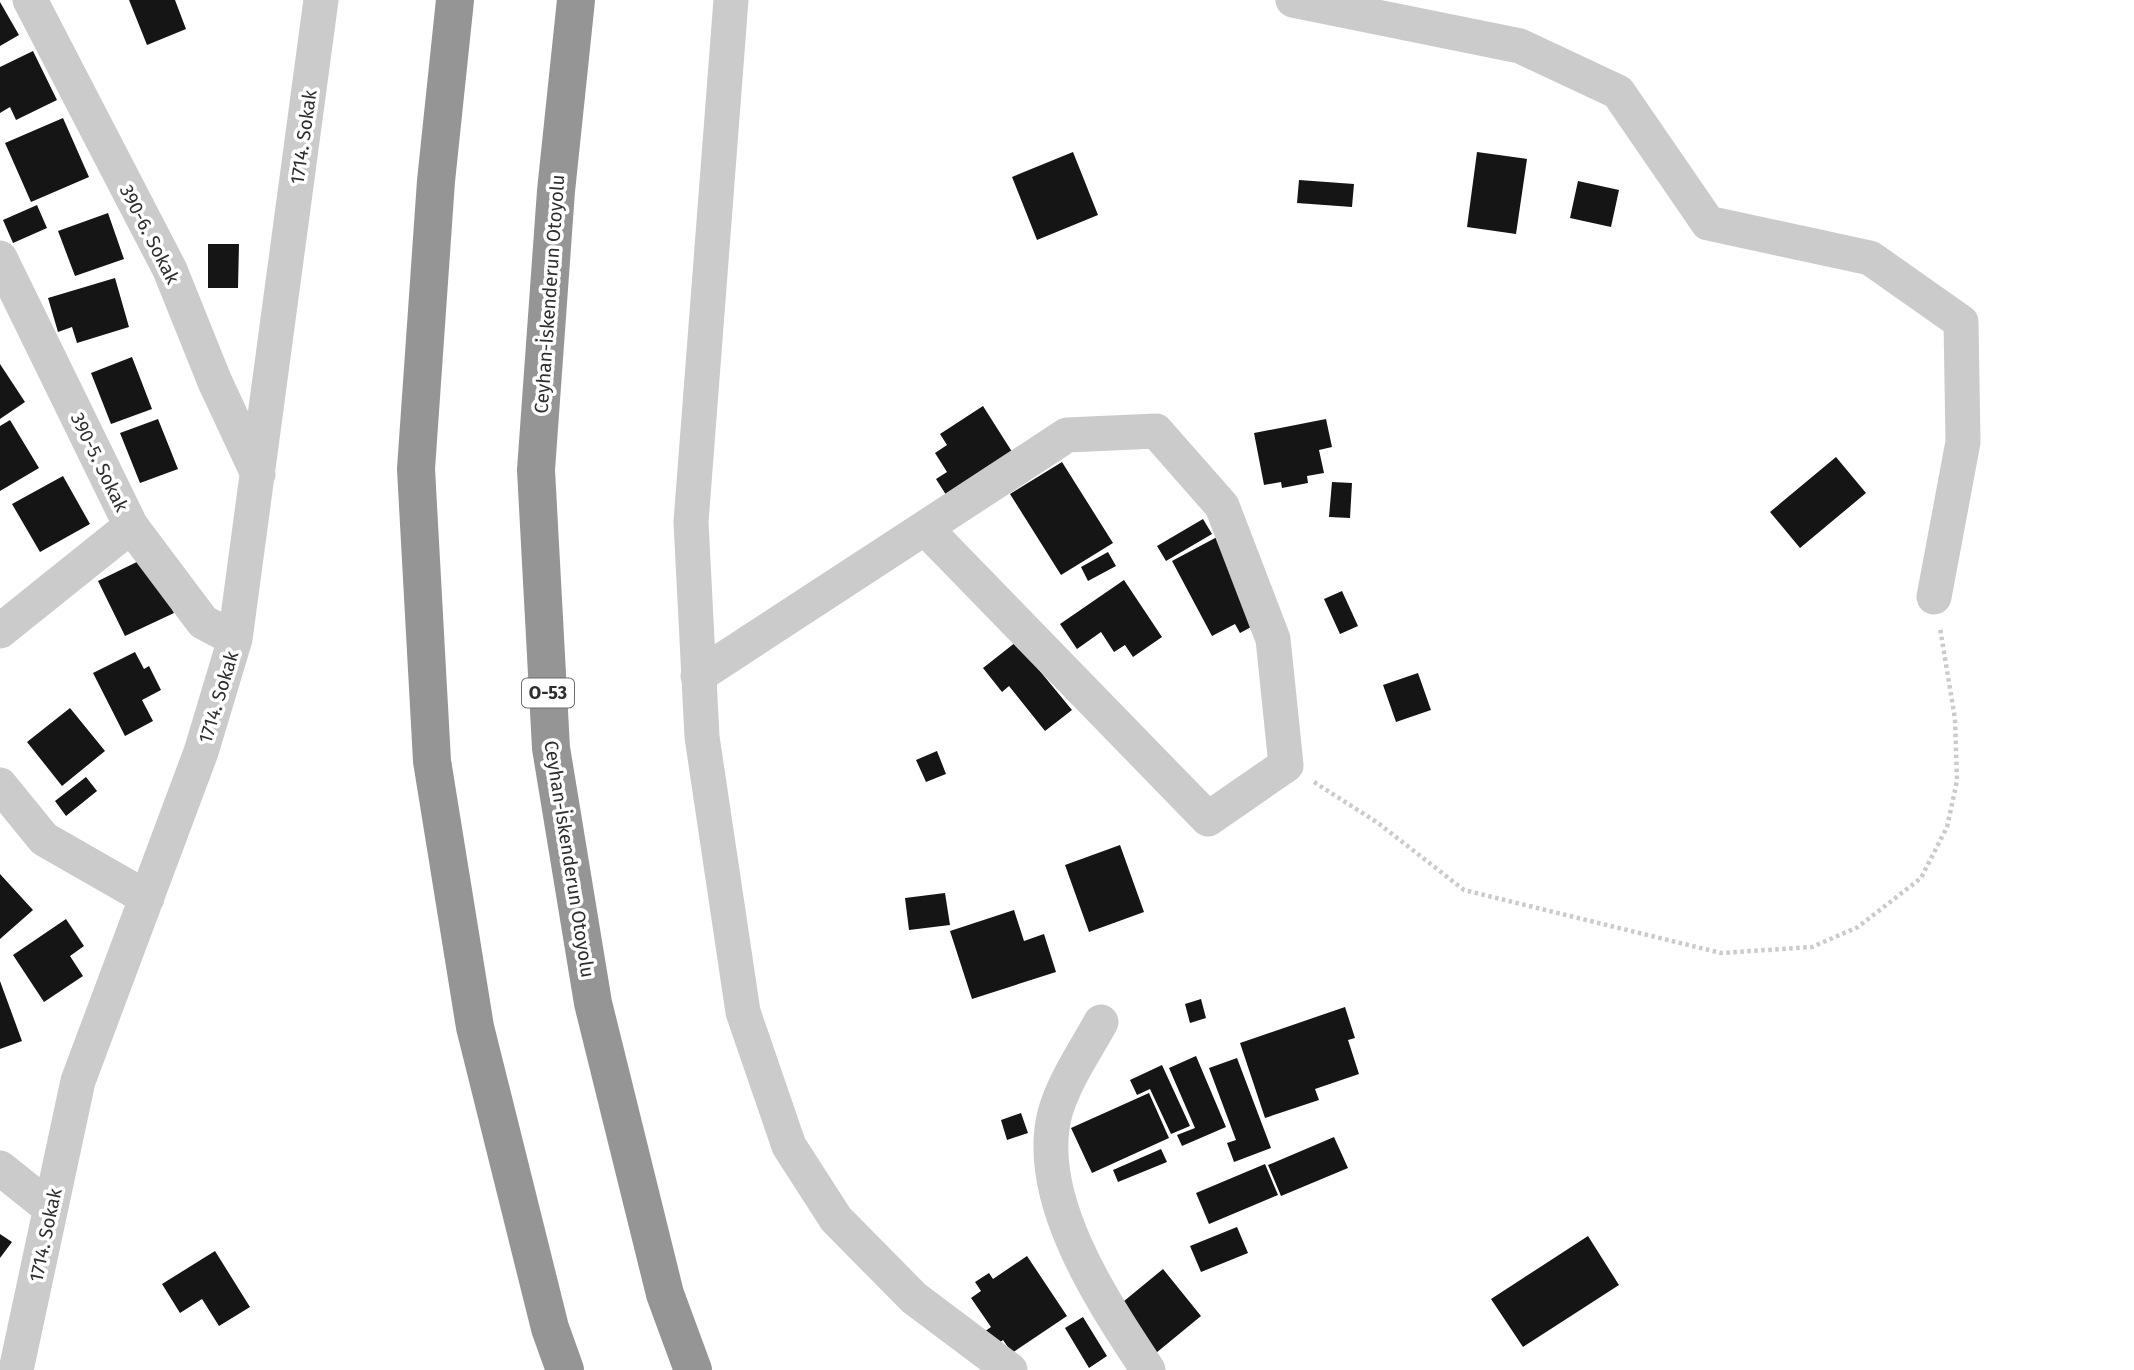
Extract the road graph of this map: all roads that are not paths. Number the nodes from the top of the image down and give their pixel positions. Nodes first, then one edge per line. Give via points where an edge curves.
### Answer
1 (30, 0) edge
2 (321, 0) edge
3 (455, 0) edge
4 (576, 0) edge
5 (731, 0) edge
6 (1293, 0) edge
7 (0, 258) edge
8 (258, 474) junction
9 (131, 526) junction
10 (925, 528) junction
11 (1934, 597) road end
12 (0, 631) edge
13 (235, 639) junction
14 (698, 676) junction
15 (0, 785) edge
16 (147, 898) junction
17 (1101, 1022) dead end
18 (0, 1168) edge
19 (50, 1208) junction
20 (16, 1370) edge
21 (565, 1370) edge
22 (693, 1370) edge
23 (1010, 1370) edge
24 (1147, 1370) edge

1 - 8 street, 390-6. Sokak via 170,270
2 - 8 street, 1714. Sokak
3 - 21 highway via 436,181 416,469 432,761 475,1027 550,1328
4 - 22 highway, Ceyhan-İskenderun Otoyolu / O-53 via 556,191 536,470 551,748 593,1003 665,1294
5 - 14 street via 691,522
6 - 11 street via 1520,47 1618,92 1708,223 1870,258 1961,322 1964,442
7 - 9 street, 390-5. Sokak
8 - 13 street, 1714. Sokak
9 - 12 street
9 - 13 street, 390-5. Sokak via 203,622
10 - 10 street via 1067,435 1156,431 1222,506 1227,518 1273,639 1286,765 1208,819
10 - 14 street
13 - 16 street, 1714. Sokak via 201,752
14 - 23 street via 702,737 743,1013 789,1146 836,1219 914,1298
15 - 16 street via 44,839
16 - 19 street, 1714. Sokak via 78,1081
17 - 24 street via 1055,1115 1053,1179 1087,1267
18 - 19 street
19 - 20 street, 1714. Sokak

